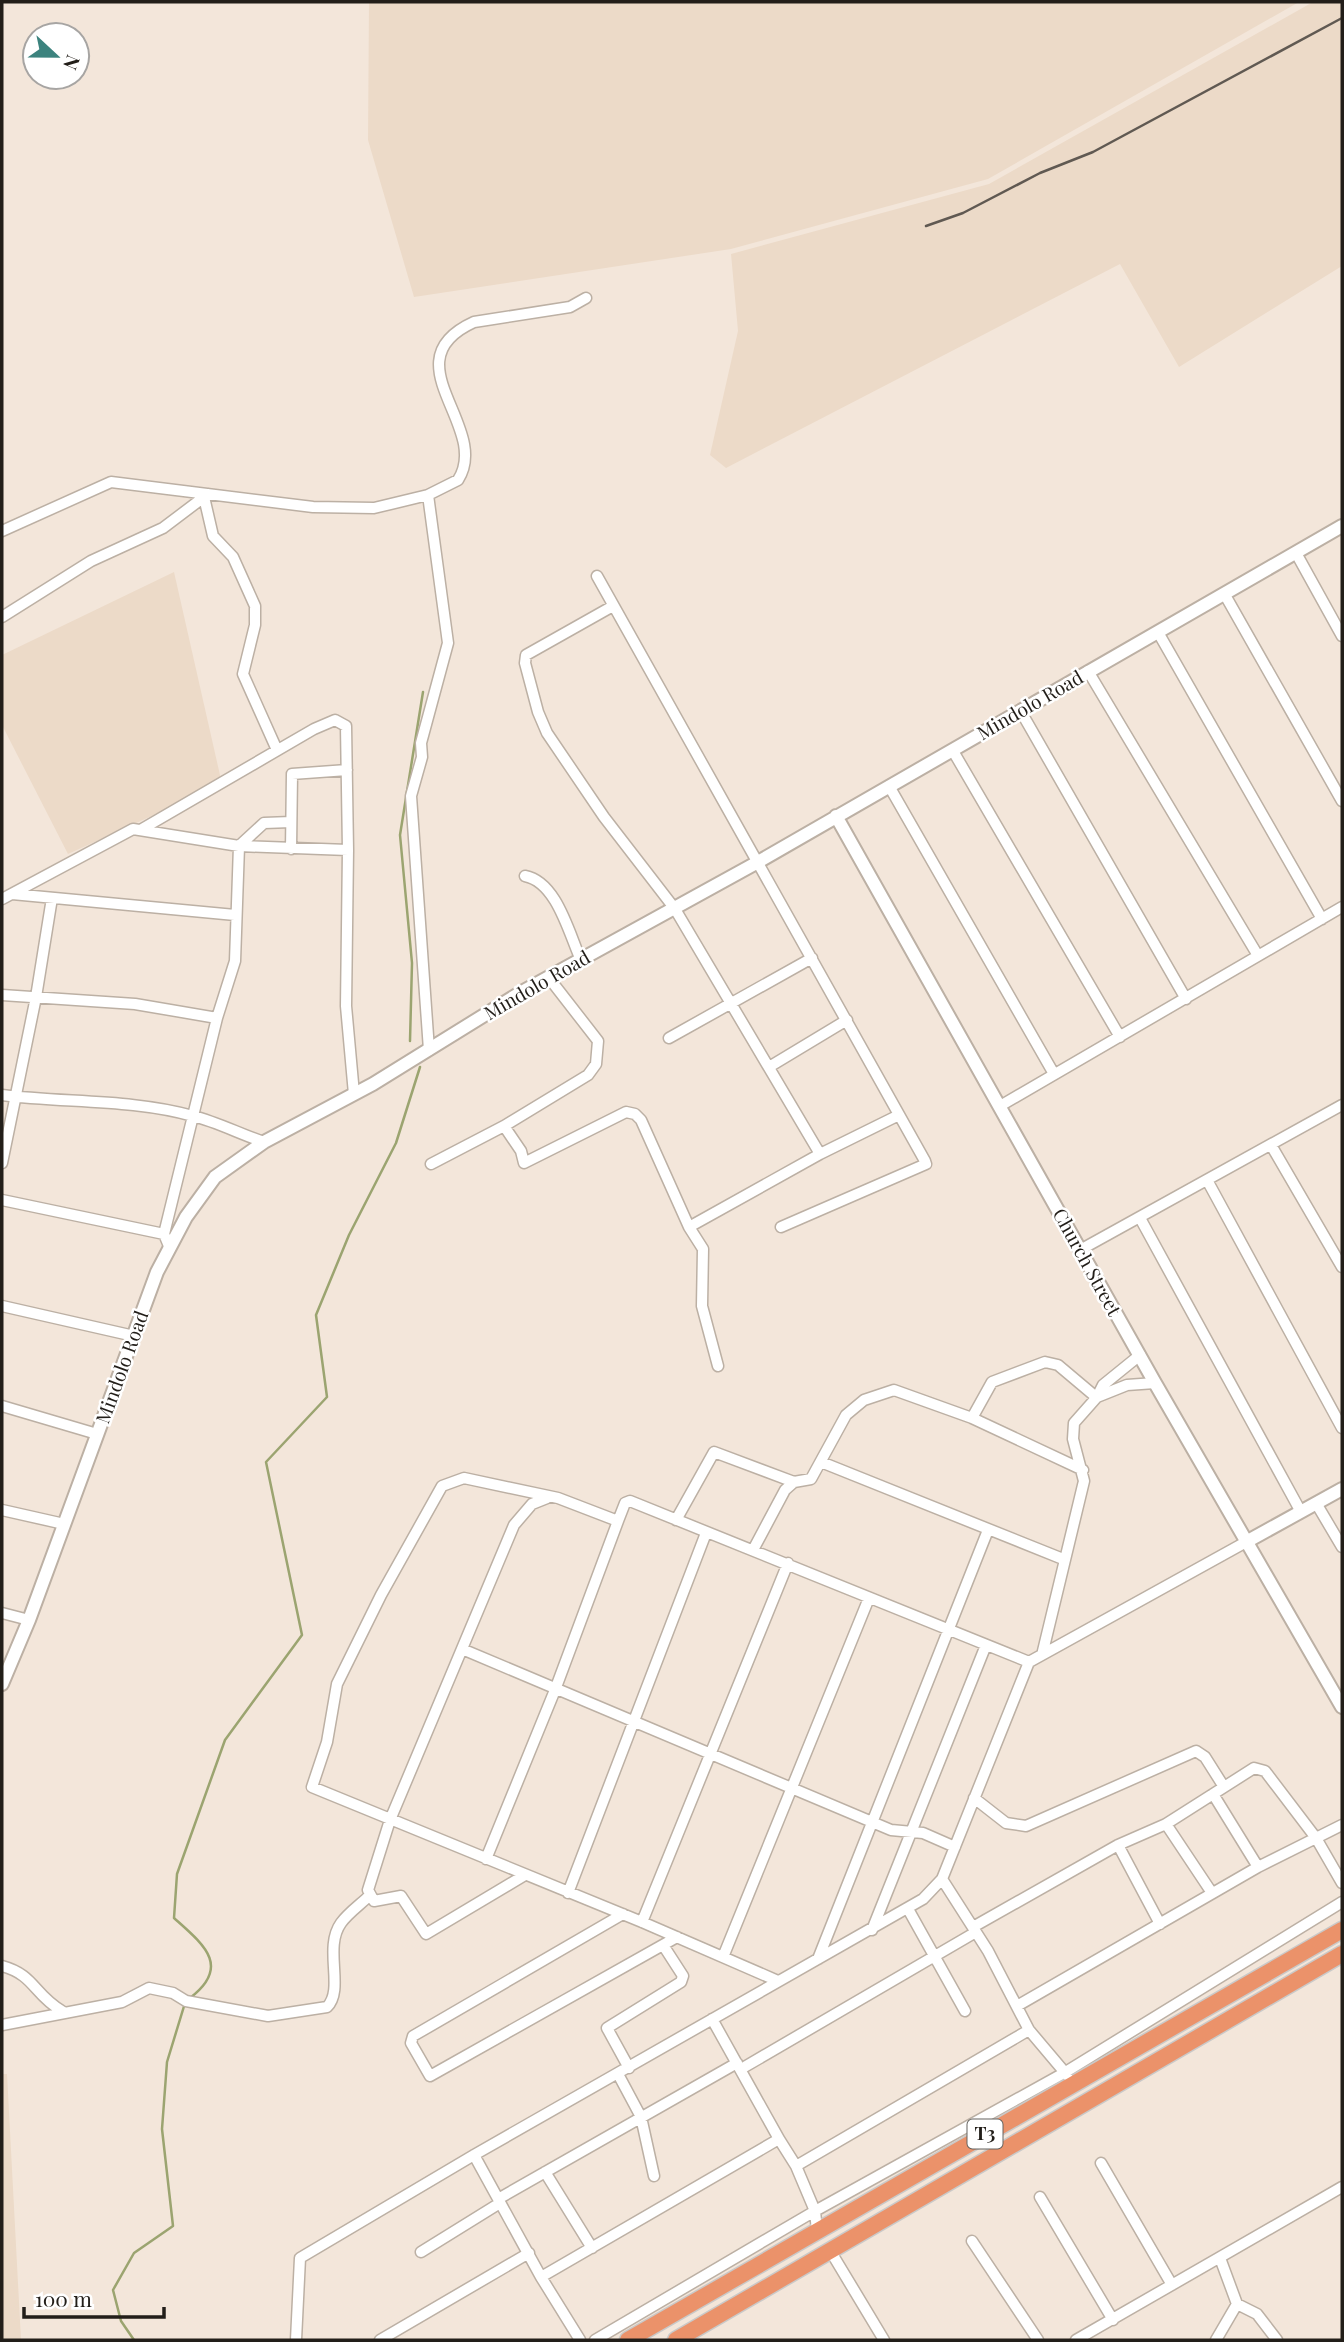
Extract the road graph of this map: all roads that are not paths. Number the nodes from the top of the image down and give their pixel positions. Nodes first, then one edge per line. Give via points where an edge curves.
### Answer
1 (586, 298) dead end
2 (428, 495) junction
3 (206, 496) junction
4 (1342, 526) edge
5 (2, 531) edge
6 (1296, 553) junction
7 (597, 576) dead end
8 (1225, 595) junction
9 (613, 606) junction
10 (2, 617) edge
11 (1159, 634) junction
12 (1342, 636) edge
13 (1088, 671) junction
14 (1020, 710) junction
15 (277, 750) junction
16 (953, 751) junction
17 (347, 770) junction
18 (890, 786) junction
19 (1342, 800) edge
20 (836, 816) junction
21 (291, 822) junction
22 (142, 829) junction
23 (239, 846) junction
24 (291, 849) junction
25 (348, 850) junction
26 (758, 862) junction
27 (525, 876) dead end
28 (7, 896) edge
29 (52, 898) junction
30 (1342, 907) edge
31 (675, 909) junction
32 (235, 915) junction
33 (1322, 919) junction
34 (1257, 954) junction
35 (812, 958) junction
36 (581, 960) junction
37 (549, 978) junction
38 (2, 995) edge
39 (36, 997) junction
40 (1186, 999) junction
41 (730, 1004) junction
42 (217, 1018) junction
43 (847, 1020) junction
44 (1120, 1037) junction
45 (669, 1038) dead end
46 (429, 1050) junction
47 (769, 1067) junction
48 (1054, 1074) junction
49 (354, 1094) junction
50 (2, 1095) edge
51 (17, 1097) junction
52 (1000, 1106) junction
53 (1341, 1107) edge
54 (192, 1115) junction
55 (899, 1115) junction
56 (504, 1126) junction
57 (264, 1142) junction
58 (1271, 1145) junction
59 (820, 1154) junction
60 (2, 1163) edge
61 (431, 1164) dead end
62 (1207, 1180) junction
63 (2, 1200) edge
64 (1140, 1218) junction
65 (689, 1227) junction
66 (780, 1227) dead end
67 (166, 1240) junction
68 (1080, 1250) junction
69 (1342, 1267) edge
70 (2, 1306) edge
71 (134, 1336) junction
72 (1140, 1355) junction
73 (718, 1366) dead end
74 (1155, 1383) junction
75 (1096, 1397) junction
76 (2, 1406) edge
77 (972, 1418) junction
78 (1342, 1428) edge
79 (97, 1434) junction
80 (821, 1462) junction
81 (1083, 1470) junction
82 (794, 1482) junction
83 (1342, 1489) edge
84 (547, 1497) junction
85 (1316, 1503) junction
86 (2, 1510) edge
87 (1301, 1512) junction
88 (676, 1520) junction
89 (618, 1521) junction
90 (64, 1524) junction
91 (988, 1531) junction
92 (706, 1532) junction
93 (1246, 1542) junction
94 (1342, 1547) edge
95 (753, 1550) junction
96 (1063, 1559) junction
97 (788, 1563) junction
98 (869, 1598) junction
99 (2, 1613) edge
100 (29, 1620) junction
101 (947, 1629) junction
102 (986, 1646) junction
103 (462, 1648) junction
104 (1043, 1651) junction
105 (1028, 1662) junction
106 (2, 1684) edge
107 (555, 1690) junction
108 (1342, 1707) edge
109 (635, 1723) junction
110 (713, 1754) junction
111 (792, 1786) junction
112 (1224, 1787) junction
113 (1213, 1794) junction
114 (974, 1798) junction
115 (390, 1820) junction
116 (872, 1820) junction
117 (1166, 1824) junction
118 (1342, 1825) edge
119 (909, 1833) junction
120 (1316, 1838) junction
121 (1118, 1845) junction
122 (955, 1847) junction
123 (486, 1859) junction
124 (1258, 1867) junction
125 (525, 1875) junction
126 (942, 1879) junction
127 (1342, 1883) edge
128 (568, 1893) junction
129 (1212, 1893) junction
130 (369, 1896) junction
131 (1342, 1902) edge
132 (908, 1909) junction
133 (624, 1914) junction
134 (642, 1922) junction
135 (1160, 1924) junction
136 (975, 1929) junction
137 (872, 1930) junction
138 (1342, 1930) edge
139 (677, 1937) junction
140 (663, 1945) junction
141 (1342, 1954) edge
142 (936, 1955) junction
143 (723, 1957) junction
144 (818, 1960) junction
145 (2, 1966) edge
146 (778, 1981) junction
147 (1017, 2006) junction
148 (62, 2011) junction
149 (965, 2011) dead end
150 (712, 2019) junction
151 (2, 2025) edge
152 (1029, 2030) junction
153 (739, 2066) junction
154 (629, 2068) junction
155 (618, 2074) junction
156 (1070, 2077) junction
157 (641, 2117) junction
158 (779, 2138) junction
159 (474, 2155) junction
160 (1101, 2163) dead end
161 (796, 2166) junction
162 (545, 2172) junction
163 (654, 2176) dead end
164 (1342, 2187) edge
165 (1040, 2196) dead end
166 (499, 2201) junction
167 (815, 2211) junction
168 (817, 2231) junction
169 (972, 2241) dead end
170 (592, 2248) junction
171 (421, 2252) dead end
172 (831, 2252) junction
173 (529, 2253) junction
174 (1220, 2258) junction
175 (541, 2277) junction
176 (1172, 2285) junction
177 (1237, 2304) junction
178 (1113, 2319) junction
179 (296, 2340) edge
180 (380, 2340) edge
181 (580, 2340) edge
182 (595, 2340) edge
183 (628, 2340) edge
184 (676, 2340) edge
185 (884, 2340) edge
186 (1038, 2340) edge
187 (1076, 2340) edge
188 (1216, 2340) edge
189 (1277, 2340) edge

1 - 2 street via 570,307 474,322 448,340 438,366 439,379 460,428 464,463 458,480
2 - 3 street via 374,508
2 - 46 street via 448,643 411,796
3 - 5 street via 111,482
3 - 10 street via 163,528 91,561
3 - 15 street via 213,536 233,557 256,606 243,674
4 - 6 street, Mindolo Road
6 - 8 street, Mindolo Road
6 - 12 street
7 - 9 street
8 - 11 street, Mindolo Road
8 - 19 street
9 - 26 street
9 - 31 street via 526,655 525,663 547,733
11 - 13 street, Mindolo Road
11 - 33 street
13 - 14 street, Mindolo Road
13 - 34 street
14 - 16 street, Mindolo Road
14 - 40 street
15 - 17 street via 314,729 341,721 346,726
15 - 22 street
16 - 18 street, Mindolo Road
16 - 44 street
17 - 21 street via 292,774
17 - 25 street
18 - 20 street, Mindolo Road
18 - 48 street
20 - 26 street, Mindolo Road
20 - 52 street, Church Street
21 - 23 street via 264,823
21 - 24 street
22 - 23 street
22 - 28 street via 125,831
23 - 24 street
23 - 32 street
24 - 25 street
25 - 49 street via 345,1006
26 - 31 street, Mindolo Road
26 - 35 street
27 - 36 street via 542,883
28 - 29 street
29 - 32 street
29 - 39 street
30 - 33 street
31 - 36 street, Mindolo Road
31 - 41 street
32 - 42 street via 235,961
33 - 34 street
34 - 40 street
35 - 41 street
35 - 43 street
36 - 37 street, Mindolo Road
37 - 46 street, Mindolo Road
37 - 56 street via 598,1041 596,1064 587,1075
38 - 39 street
39 - 42 street via 135,1004
39 - 51 street
40 - 44 street
41 - 45 street
41 - 47 street
42 - 54 street
43 - 47 street
43 - 55 street
44 - 48 street
46 - 49 street, Mindolo Road
47 - 59 street
48 - 52 street
49 - 57 street, Mindolo Road
50 - 51 street
51 - 54 street
51 - 60 street
52 - 68 street, Church Street
53 - 58 street
54 - 57 street
54 - 67 street
55 - 59 street
55 - 66 street via 926,1164
56 - 61 street
56 - 65 street via 524,1163 626,1112 635,1114
57 - 67 street, Mindolo Road via 215,1177
58 - 62 street
58 - 69 street
59 - 65 street
62 - 64 street
62 - 78 street
63 - 67 street
64 - 68 street
64 - 87 street
65 - 73 street via 703,1249 702,1306
67 - 71 street, Mindolo Road
68 - 72 street, Church Street
70 - 71 street
71 - 79 street, Mindolo Road
72 - 74 street, Church Street
72 - 75 street via 1102,1385
74 - 75 street via 1127,1385
74 - 93 street, Church Street
75 - 77 street via 1058,1365 1045,1362 992,1382
75 - 81 street via 1072,1432
76 - 79 street
77 - 80 street via 894,1390 880,1392 846,1415
77 - 81 street
79 - 90 street, Mindolo Road
80 - 82 street via 811,1479
80 - 91 street
81 - 96 street
82 - 88 street via 714,1452
82 - 95 street via 774,1507
83 - 85 street
84 - 89 street
84 - 103 street via 532,1504 514,1525
84 - 115 street via 464,1478 442,1486 363,1630 334,1693 327,1742 311,1785
85 - 87 street
85 - 94 street
86 - 90 street
87 - 93 street
88 - 89 street via 627,1501
88 - 92 street
89 - 107 street
90 - 100 street, Mindolo Road
91 - 96 street
91 - 101 street
92 - 95 street
92 - 109 street
93 - 104 street
93 - 108 street, Church Street
95 - 97 street
96 - 104 street
97 - 98 street
97 - 110 street
98 - 101 street
98 - 111 street
99 - 100 street
100 - 106 street, Mindolo Road
101 - 102 street
101 - 116 street
102 - 105 street
102 - 119 street
103 - 107 street
103 - 115 street
104 - 105 street
105 - 114 street
107 - 109 street
107 - 123 street
109 - 110 street
109 - 128 street
110 - 111 street
110 - 134 street
111 - 116 street
111 - 143 street
112 - 113 street
112 - 114 street via 1196,1751 1026,1826 1006,1823
112 - 120 street via 1260,1768
113 - 117 street
113 - 124 street
114 - 122 street
115 - 123 street
115 - 130 street via 368,1883
116 - 119 street
116 - 144 street
117 - 121 street
117 - 129 street
118 - 120 street
119 - 122 street via 923,1833
119 - 137 street
120 - 124 street
120 - 127 street
121 - 135 street
121 - 136 street
122 - 126 street
123 - 125 street
124 - 129 street
125 - 128 street
125 - 130 street via 426,1934 401,1896 379,1902
126 - 132 street
126 - 136 street
128 - 133 street
129 - 135 street
130 - 148 street via 341,1922 335,1935 334,1995 327,2007 268,2016 186,2001 149,1987 122,2002
131 - 156 street
132 - 137 street
132 - 142 street
133 - 134 street
133 - 140 street via 413,2036 411,2043 430,2076
134 - 139 street
135 - 147 street
136 - 142 street
136 - 147 street
137 - 144 street
138 - 156 highway, T3
139 - 140 street
139 - 143 street
140 - 154 street via 683,1976 681,1982 607,2028
141 - 172 highway, T3
142 - 149 street
142 - 153 street
143 - 146 street
144 - 146 street
145 - 148 street via 23,1972 45,2001
146 - 150 street
147 - 152 street
148 - 151 street
150 - 153 street
150 - 154 street
152 - 156 street
152 - 161 street
153 - 157 street
153 - 158 street
154 - 155 street
155 - 157 street
155 - 159 street
156 - 167 street
156 - 168 highway, T3
157 - 162 street
157 - 163 street
158 - 161 street
158 - 170 street
159 - 166 street
159 - 179 street via 300,2258
160 - 176 street
161 - 167 street
162 - 166 street
162 - 170 street
164 - 174 street
165 - 178 street
166 - 171 street
166 - 173 street
167 - 168 street
167 - 182 street
168 - 183 highway, T3
169 - 186 street
170 - 175 street
172 - 184 highway, T3
172 - 185 street
173 - 175 street
173 - 180 street
174 - 176 street
174 - 177 street
175 - 181 street
176 - 178 street
177 - 188 street
177 - 189 street via 1257,2314
178 - 187 street

